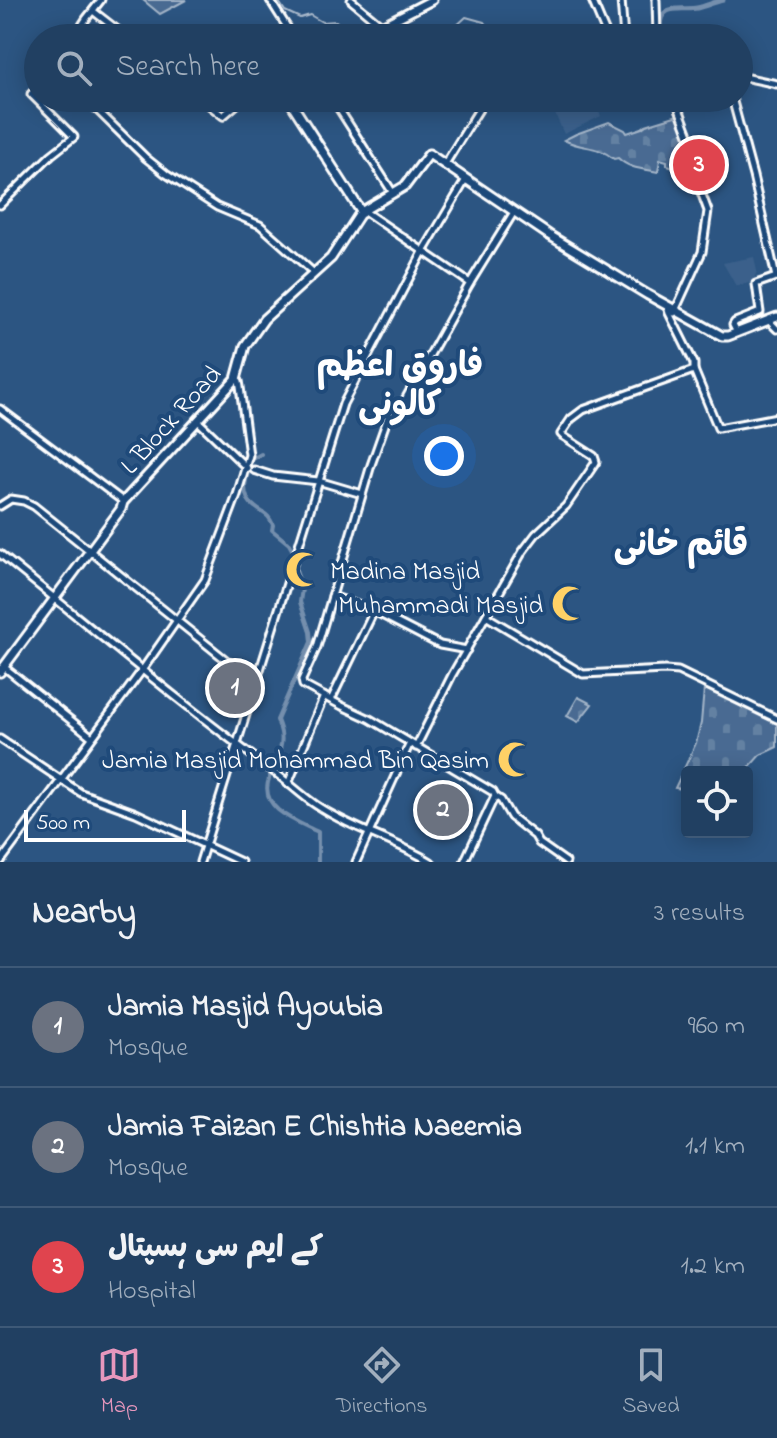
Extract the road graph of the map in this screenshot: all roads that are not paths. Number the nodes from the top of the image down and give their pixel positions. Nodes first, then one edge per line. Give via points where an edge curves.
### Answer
1 (101, 0) edge
2 (270, 0) edge
3 (351, 0) edge
4 (432, 0) edge
5 (439, 0) edge
6 (592, 0) edge
7 (621, 0) edge
8 (656, 0) edge
9 (93, 11) junction
10 (84, 24) edge
11 (110, 24) edge
12 (285, 24) edge
13 (380, 24) edge
14 (383, 24) edge
15 (392, 24) edge
16 (602, 24) edge
17 (623, 24) edge
18 (657, 24) edge
19 (753, 79) edge
20 (777, 84) edge
21 (49, 112) edge
22 (99, 112) edge
23 (298, 112) edge
24 (341, 112) edge
25 (477, 112) edge
26 (680, 112) edge
27 (736, 112) edge
28 (445, 164) junction
29 (465, 181) junction
30 (393, 193) junction
31 (0, 205) edge
32 (364, 213) junction
33 (513, 213) junction
34 (423, 252) junction
35 (314, 273) junction
36 (777, 277) edge
37 (470, 283) junction
38 (671, 310) junction
39 (776, 322) edge
40 (737, 333) junction
41 (245, 353) junction
42 (694, 370) junction
43 (237, 380) junction
44 (0, 409) edge
45 (777, 417) edge
46 (200, 423) junction
47 (249, 468) junction
48 (318, 481) junction
49 (362, 494) junction
50 (124, 504) junction
51 (0, 506) edge
52 (89, 550) junction
53 (0, 554) edge
54 (332, 596) junction
55 (54, 597) junction
56 (374, 611) junction
57 (486, 616) junction
58 (176, 621) junction
59 (467, 650) junction
60 (2, 669) edge
61 (143, 669) junction
62 (256, 684) junction
63 (324, 696) junction
64 (331, 700) junction
65 (777, 719) edge
66 (92, 737) junction
67 (0, 739) edge
68 (410, 743) junction
69 (237, 745) junction
70 (416, 747) junction
71 (60, 779) junction
72 (288, 784) junction
73 (495, 796) junction
74 (369, 833) junction
75 (206, 846) junction
76 (0, 860) edge
77 (200, 862) edge
78 (241, 862) edge
79 (356, 862) edge
80 (431, 862) edge
81 (464, 862) edge
82 (566, 862) edge

1 - 9 street
2 - 12 street
3 - 13 street
4 - 14 main road
5 - 15 main road
6 - 16 street
7 - 17 street
8 - 18 street
9 - 10 street
9 - 11 street
19 - 20 street
21 - 31 street via 74,137
22 - 35 street via 166,174 217,207 260,225
23 - 32 main road
24 - 30 street
25 - 28 street
26 - 38 street via 708,211 702,252
27 - 36 street
28 - 30 main road, L Block Road via 429,154 409,183
28 - 33 main road, L Block Road
29 - 32 main road, L Block Road via 430,157 413,184
29 - 33 main road, L Block Road
29 - 34 street
30 - 32 main road, L Block Road
32 - 34 street
32 - 35 main road, L Block Road
32 - 41 main road, L Block Road via 338,254 267,321
33 - 37 street
33 - 38 main road, L Block Road
34 - 37 street
34 - 48 street via 352,384
35 - 41 main road, L Block Road via 264,319
36 - 40 street via 756,284 760,312 735,322
37 - 49 street via 402,405 390,411
38 - 39 main road, L Block Road via 724,339
38 - 40 main road, L Block Road via 722,336
38 - 42 street
39 - 40 main road, L Block Road
41 - 43 main road, L Block Road
42 - 45 street via 718,428
42 - 57 street via 571,419 561,434 596,462 566,506 523,551
43 - 46 main road, L Block Road
43 - 47 street
43 - 50 main road, L Block Road
44 - 50 street
46 - 47 street
46 - 50 main road, L Block Road
47 - 48 street
47 - 58 street via 205,578
48 - 49 street
48 - 62 street
49 - 54 street
50 - 52 main road
51 - 52 street via 11,499 24,501
52 - 55 main road
52 - 58 street
53 - 55 street
54 - 56 street
54 - 63 street via 302,680
55 - 60 main road
55 - 61 street
56 - 59 street via 440,645
56 - 64 street
57 - 59 street
57 - 65 street via 583,674 678,671
58 - 61 street
58 - 62 street
59 - 70 street
60 - 66 street
61 - 66 street
61 - 69 street
62 - 69 street
63 - 64 street
63 - 72 street
64 - 68 street
66 - 71 street
67 - 71 street
68 - 70 street
68 - 74 street
69 - 72 street
69 - 75 street
70 - 73 street
71 - 75 street
71 - 76 street
72 - 74 street via 343,822
73 - 81 street
73 - 82 street via 511,817
74 - 79 street
74 - 80 street
75 - 77 street
75 - 78 street

